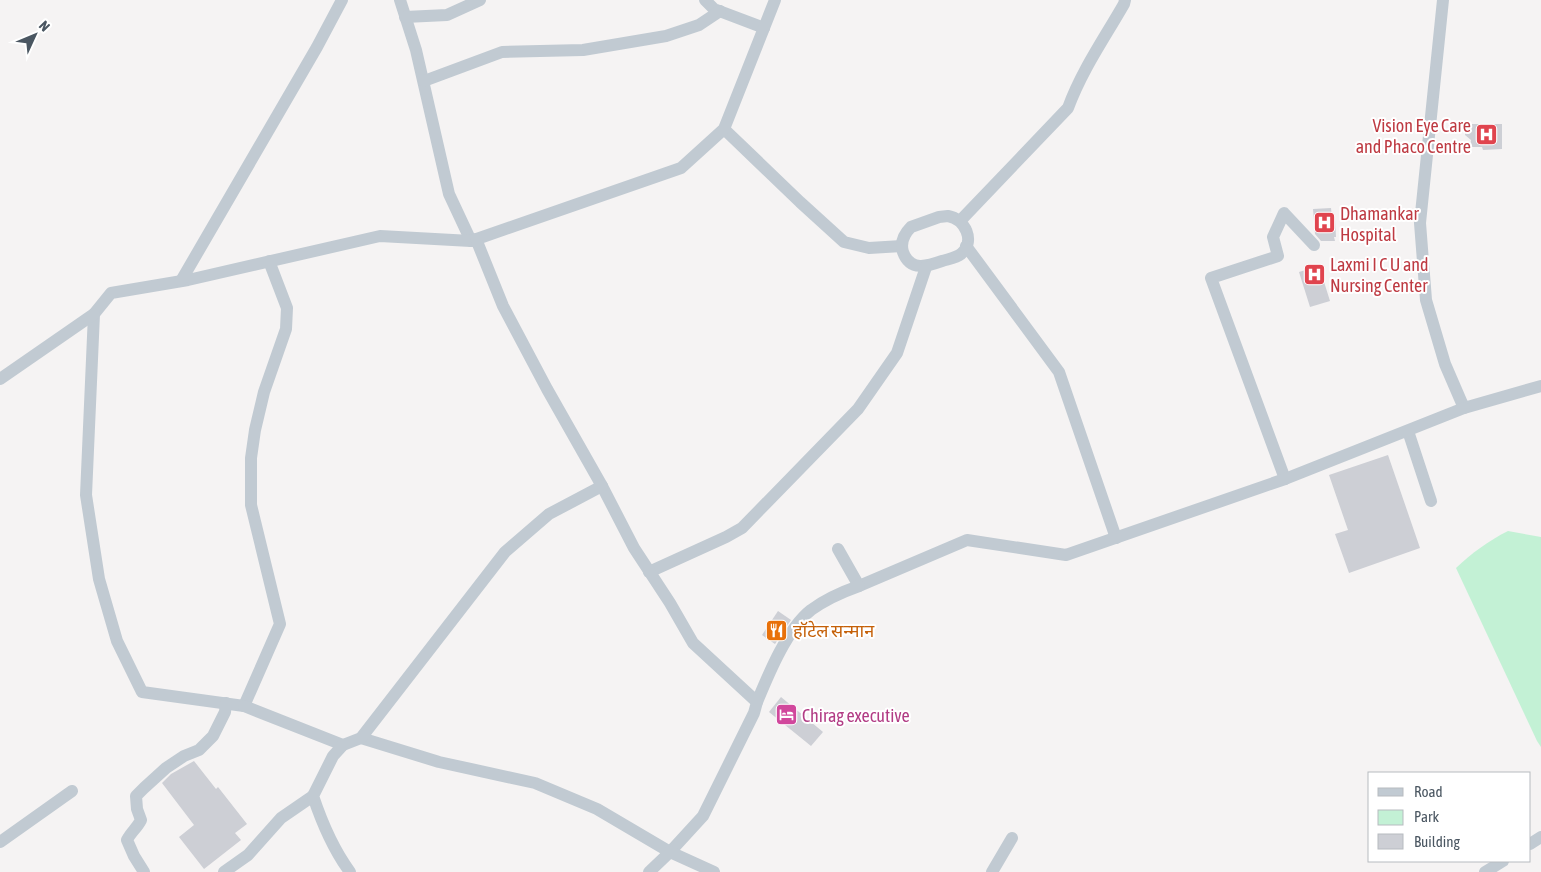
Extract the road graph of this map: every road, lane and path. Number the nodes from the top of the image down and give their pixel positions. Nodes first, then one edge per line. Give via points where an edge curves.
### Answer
1 (342, 0) edge
2 (400, 0) edge
3 (480, 0) edge
4 (705, 0) edge
5 (775, 0) edge
6 (1125, 0) edge
7 (1443, 0) edge
8 (720, 11) junction
9 (405, 17) junction
10 (764, 28) junction
11 (424, 81) junction
12 (724, 129) junction
13 (960, 221) junction
14 (474, 240) junction
15 (1314, 245) dead end
16 (902, 246) junction
17 (966, 246) junction
18 (269, 261) junction
19 (926, 267) junction
20 (181, 281) junction
21 (94, 314) junction
22 (0, 379) edge
23 (1541, 386) edge
24 (1464, 408) junction
25 (1408, 431) junction
26 (1285, 479) junction
27 (602, 486) junction
28 (1431, 501) dead end
29 (1116, 538) junction
30 (838, 549) dead end
31 (649, 572) junction
32 (859, 586) junction
33 (757, 702) junction
34 (226, 703) junction
35 (244, 706) junction
36 (361, 738) junction
37 (343, 745) junction
38 (72, 792) dead end
39 (312, 796) junction
40 (1012, 838) dead end
41 (0, 842) edge
42 (670, 852) junction
43 (1501, 862) edge
44 (144, 872) edge
45 (224, 872) edge
46 (350, 872) edge
47 (649, 872) edge
48 (714, 872) edge
49 (992, 872) edge
50 (1485, 872) edge

1 - 20 street
2 - 9 street
3 - 9 street via 447,15
4 - 8 street
5 - 10 street
6 - 13 street via 1074,90 1068,108
7 - 24 street via 1420,223 1426,300 1445,364
8 - 10 street
8 - 11 street via 699,25 666,36 583,50 502,52
9 - 11 street
10 - 12 street
11 - 14 street via 449,194
12 - 14 street via 681,168
12 - 16 street via 844,242 869,248
13 - 16 street via 943,216 911,227 903,237
13 - 17 street via 967,232
14 - 18 street via 380,236
14 - 27 street via 503,306
15 - 26 street via 1284,213 1273,237 1278,256 1211,278
16 - 19 street via 910,261
17 - 19 street via 958,256
17 - 29 street via 1059,372
18 - 20 street
18 - 35 street via 286,308 286,329 264,392 255,430 251,458 251,505 280,624
19 - 31 street via 897,353 858,409 742,528
20 - 21 street via 111,293
21 - 22 street
21 - 34 street via 86,495 99,579 117,641 142,692
23 - 24 street
24 - 25 street
25 - 26 street
25 - 28 street
26 - 29 street
27 - 31 street
27 - 36 street via 549,514 505,552
29 - 32 street via 1066,555 967,540
30 - 32 street
31 - 33 street via 693,643
32 - 33 street via 834,595 801,619 780,651
33 - 42 street via 702,816
34 - 35 street
34 - 44 street via 213,736 199,750 166,768 136,796 141,820 127,840
35 - 37 street
36 - 37 street
36 - 42 street via 439,762 535,783 597,809
37 - 39 street via 333,756
38 - 41 street
39 - 45 street via 281,818 248,855
39 - 46 street via 323,825
40 - 49 street
42 - 47 street
42 - 48 street
43 - 50 street

